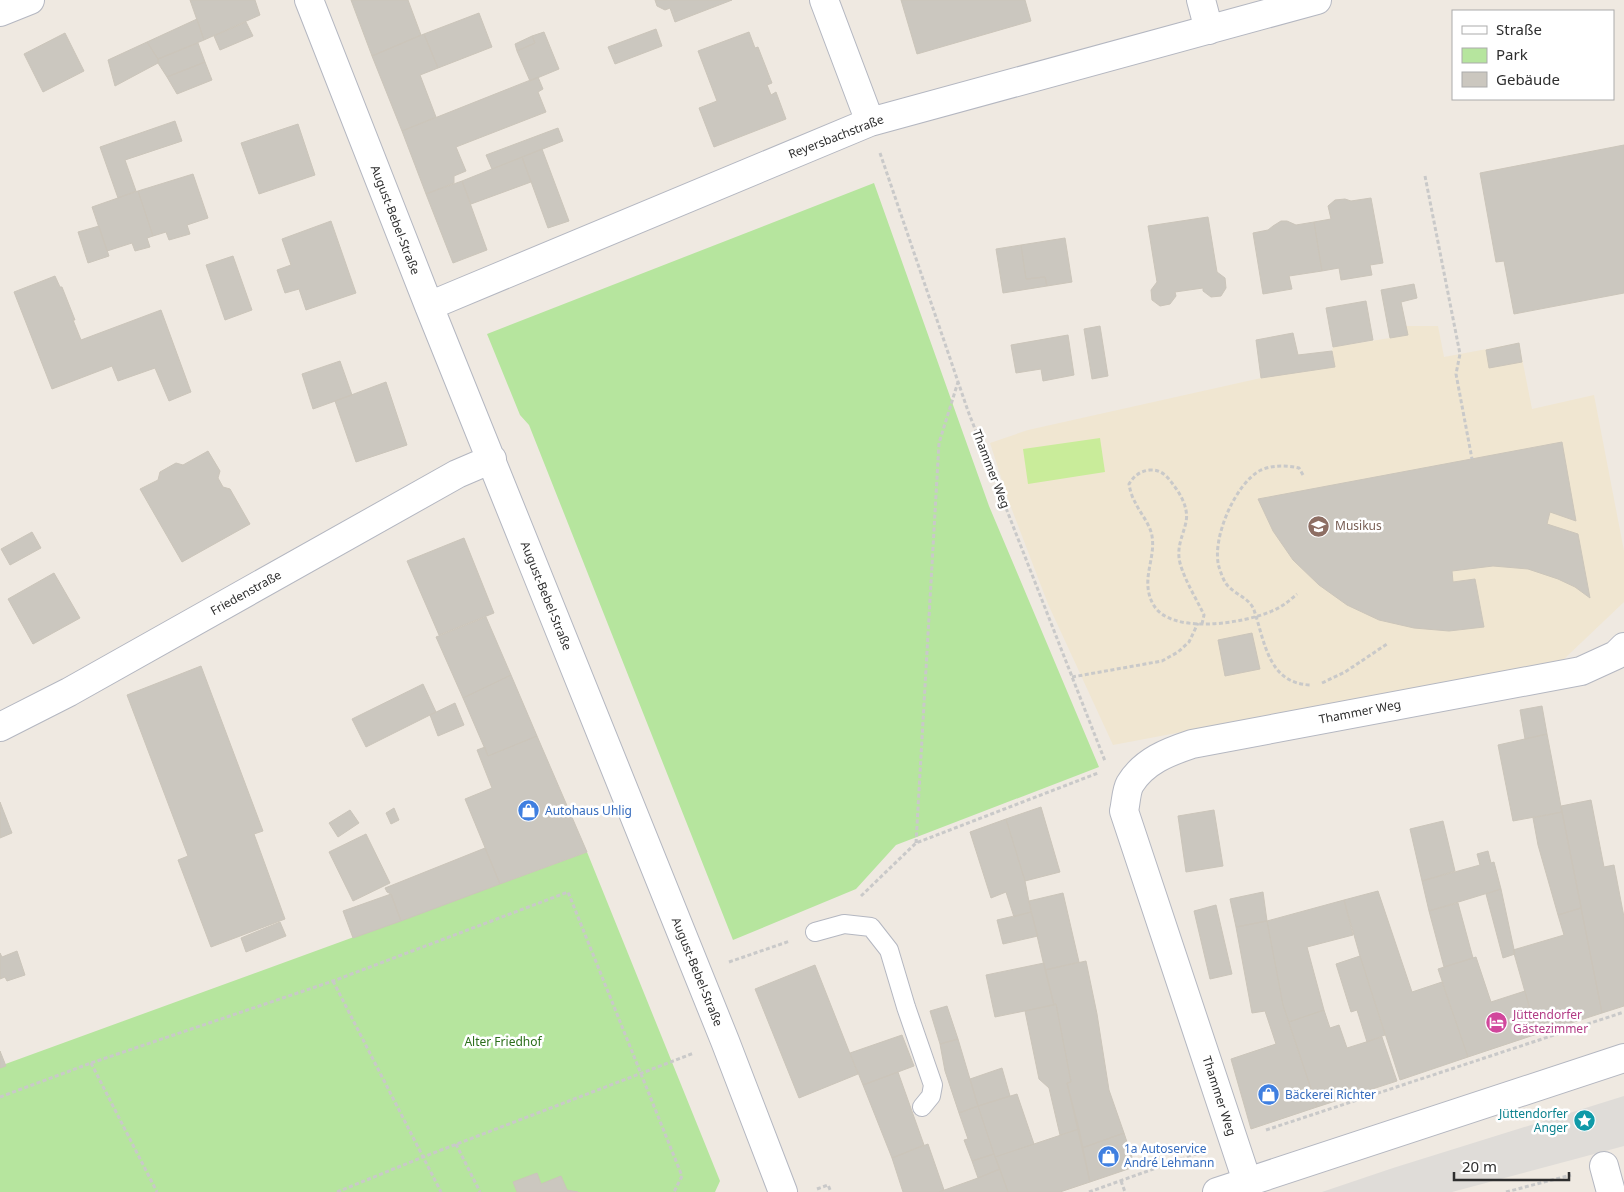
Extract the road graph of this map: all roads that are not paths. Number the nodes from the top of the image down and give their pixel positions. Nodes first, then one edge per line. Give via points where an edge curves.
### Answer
1 (30, 0) edge
2 (309, 0) edge
3 (824, 0) edge
4 (1200, 0) edge
5 (1317, 0) edge
6 (0, 12) edge
7 (1209, 30) junction
8 (870, 122) junction
9 (429, 306) junction
10 (492, 459) junction
11 (1624, 647) edge
12 (0, 727) edge
13 (815, 932) dead end
14 (1624, 1058) edge
15 (922, 1108) dead end
16 (1604, 1166) road end
17 (1247, 1181) junction
18 (784, 1192) edge
19 (1217, 1192) edge
20 (1611, 1192) edge

1 - 6 street
2 - 9 street, August-Bebel-Straße
3 - 8 street
4 - 7 street
5 - 7 street, Reyersbachstraße
7 - 8 street, Reyersbachstraße
8 - 9 street, Reyersbachstraße
9 - 10 street, August-Bebel-Straße
10 - 12 street, Friedenstraße via 457,474 69,692
10 - 18 street, August-Bebel-Straße
11 - 17 street, Thammer Weg via 1616,655 1581,671 1192,744 1168,752 1148,764 1129,785 1124,811
13 - 15 lane via 844,924 871,928 889,950 933,1085 931,1096
14 - 17 street
16 - 20 street
17 - 19 street

